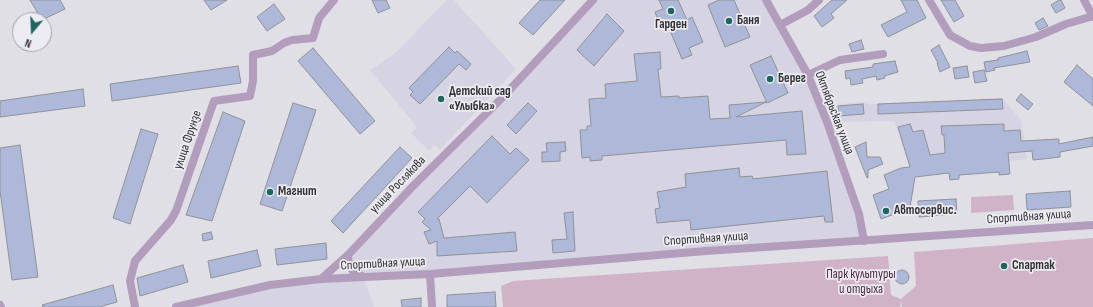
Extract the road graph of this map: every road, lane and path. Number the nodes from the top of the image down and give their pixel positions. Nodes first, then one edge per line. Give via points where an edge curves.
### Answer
1 (334, 0) edge
2 (593, 0) edge
3 (766, 0) edge
4 (819, 0) edge
5 (930, 0) edge
6 (1084, 0) edge
7 (1093, 16) edge
8 (780, 25) junction
9 (883, 54) dead end
10 (808, 75) junction
11 (1093, 225) edge
12 (864, 241) junction
13 (348, 255) junction
14 (430, 274) junction
15 (362, 276) junction
16 (321, 279) junction
17 (135, 307) edge
18 (176, 307) edge
19 (432, 307) edge

1 - 17 street, улица Фрунзе via 319,18 313,38 292,40 272,51 254,55 250,96 214,101 176,211 134,261 130,281
2 - 13 street, улица Рослякова via 503,97
3 - 8 street, Октябрьская улица
4 - 8 street via 808,10
5 - 7 street via 950,35 970,46 981,48 1004,46 1036,37
6 - 7 street
8 - 10 street, Октябрьская улица
9 - 10 street via 840,60
10 - 12 street, Октябрьская улица via 856,207
11 - 12 street, Спортивная улица
12 - 14 street, Спортивная улица via 706,251
13 - 15 street via 349,266
13 - 16 street, улица Рослякова
14 - 15 street, Спортивная улица
14 - 19 street
15 - 16 street, Спортивная улица
16 - 18 street via 270,285

